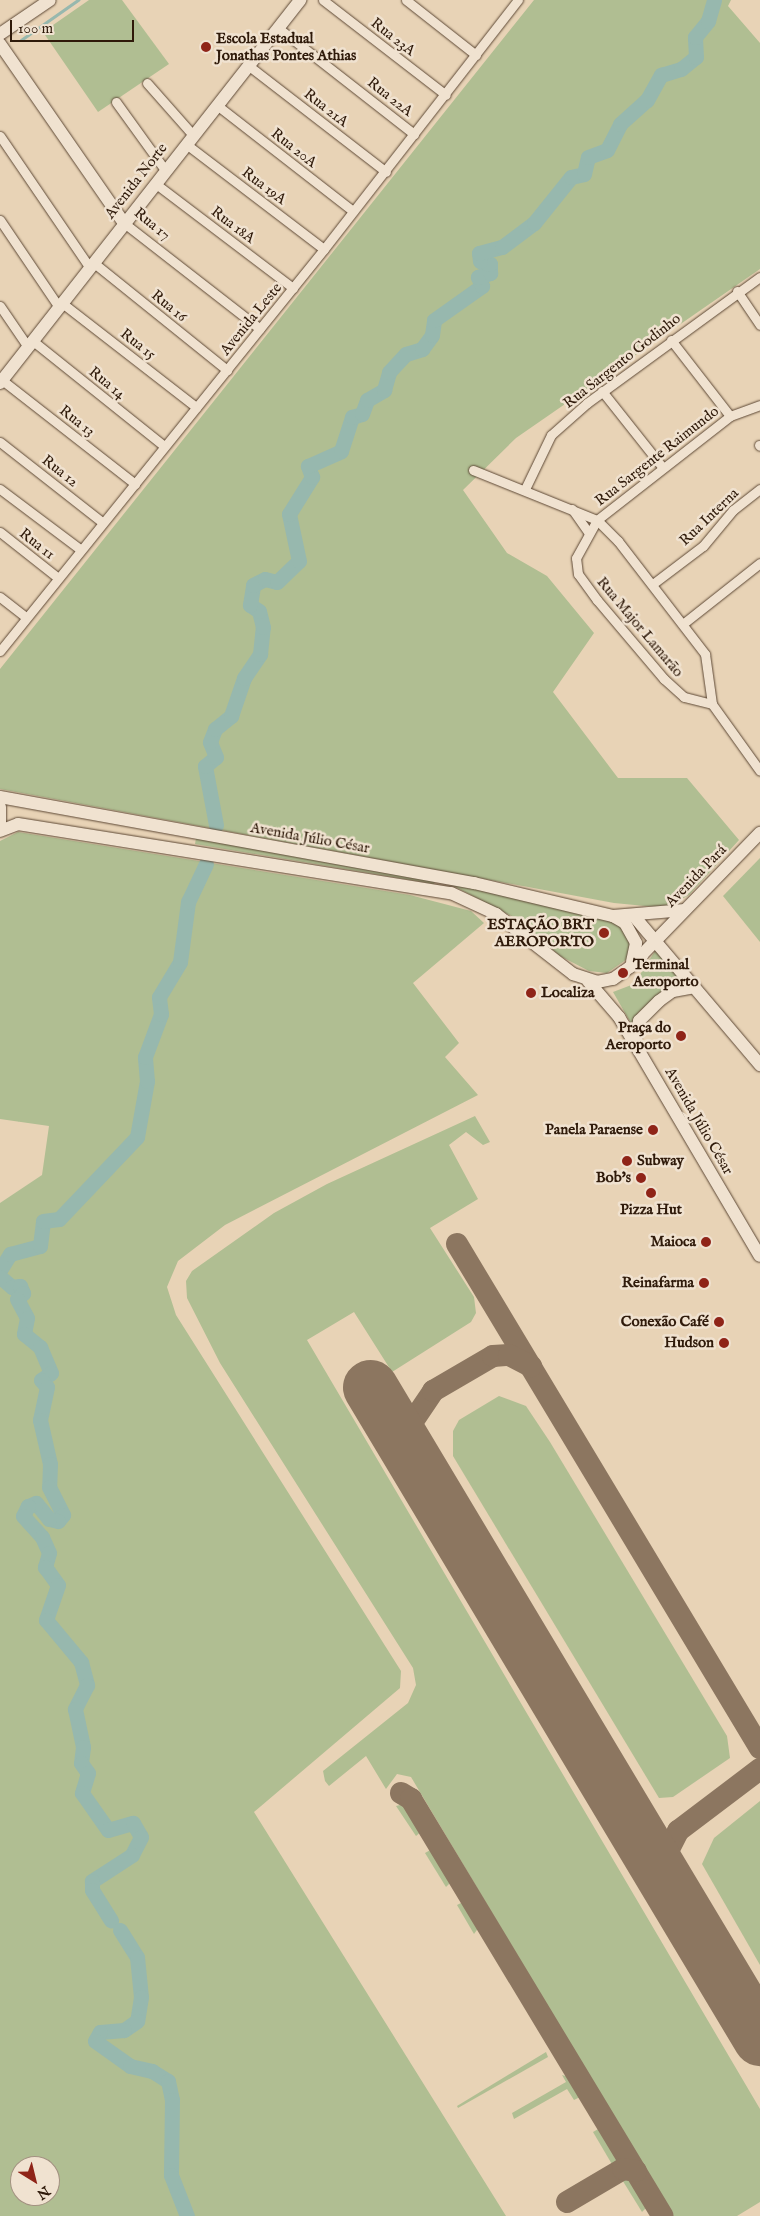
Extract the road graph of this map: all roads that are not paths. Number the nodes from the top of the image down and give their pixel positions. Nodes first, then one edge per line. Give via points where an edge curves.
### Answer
1 (50, 0) edge
2 (300, 0) edge
3 (323, 0) edge
4 (406, 0) edge
5 (518, 0) edge
6 (35, 4) edge
7 (278, 27) junction
8 (0, 34) edge
9 (0, 44) edge
10 (476, 54) junction
11 (249, 66) junction
12 (147, 83) dead end
13 (446, 95) junction
14 (116, 102) dead end
15 (218, 106) junction
16 (414, 134) junction
17 (0, 136) edge
18 (190, 140) junction
19 (165, 170) junction
20 (386, 172) junction
21 (156, 184) junction
22 (353, 211) junction
23 (0, 220) edge
24 (124, 223) junction
25 (324, 249) junction
26 (92, 265) junction
27 (760, 277) edge
28 (293, 288) junction
29 (737, 291) junction
30 (60, 305) junction
31 (0, 306) edge
32 (760, 325) edge
33 (260, 329) junction
34 (671, 340) junction
35 (31, 344) junction
36 (227, 370) junction
37 (1, 382) edge
38 (602, 391) junction
39 (760, 405) edge
40 (196, 407) junction
41 (730, 416) junction
42 (0, 442) edge
43 (164, 446) junction
44 (663, 468) junction
45 (473, 470) dead end
46 (135, 484) junction
47 (0, 488) edge
48 (526, 489) junction
49 (760, 489) edge
50 (572, 509) junction
51 (597, 520) junction
52 (102, 522) junction
53 (0, 532) edge
54 (588, 533) junction
55 (80, 549) junction
56 (760, 563) edge
57 (57, 577) junction
58 (654, 583) junction
59 (0, 597) edge
60 (26, 617) junction
61 (684, 623) junction
62 (0, 651) edge
63 (712, 704) junction
64 (760, 771) edge
65 (0, 797) edge
66 (0, 807) edge
67 (0, 826) edge
68 (0, 831) edge
69 (760, 833) edge
70 (685, 910) junction
71 (633, 915) junction
72 (614, 916) junction
73 (656, 941) junction
74 (630, 967) junction
75 (588, 981) junction
76 (695, 987) junction
77 (634, 1042) junction
78 (760, 1065) edge
79 (760, 1256) edge

1 - 6 main road
2 - 7 main road, Avenida Norte
3 - 13 street, Rua 23A
4 - 10 street
5 - 10 street, Avenida Leste
6 - 8 main road
7 - 11 main road, Avenida Norte
7 - 16 street, Rua 22A
9 - 24 main road, Rua 17
10 - 13 street, Avenida Leste
11 - 15 main road, Avenida Norte
11 - 20 street, Rua 21A
12 - 18 street, Rua 19A
13 - 16 street, Avenida Leste
14 - 19 street
15 - 18 main road, Avenida Norte
15 - 22 street, Rua 20A
16 - 20 street, Avenida Leste
17 - 26 street, Rua 16
18 - 19 main road, Avenida Norte
18 - 25 street, Rua 19A
19 - 21 main road, Avenida Norte
20 - 22 street, Avenida Leste
21 - 24 main road, Avenida Norte
21 - 28 street, Rua 18A
22 - 25 street, Avenida Leste
23 - 30 street, Rua 15
24 - 26 main road, Avenida Norte
24 - 33 street, Rua 17
25 - 28 street, Avenida Leste
26 - 30 main road, Avenida Norte
26 - 36 street, Rua 16
27 - 29 street, Rua Sargento Godinho
28 - 33 street, Avenida Leste
29 - 32 street
29 - 34 street, Rua Sargento Godinho
30 - 35 main road, Avenida Norte
30 - 40 street, Rua 15
31 - 35 street, Rua 14
33 - 36 street, Avenida Leste
34 - 38 street, Rua Sargento Godinho
34 - 41 street
35 - 37 main road, Avenida Norte
35 - 43 street, Rua 14
36 - 40 street, Avenida Leste
37 - 46 street, Rua 13
38 - 44 street
38 - 48 street, Rua Sargento Godinho via 551,435
39 - 41 street, Rua Sargente Raimundo
40 - 43 street, Avenida Leste
41 - 44 street, Rua Sargente Raimundo
42 - 52 street, Rua 12
43 - 46 street, Avenida Leste
44 - 51 street, Rua Sargente Raimundo
45 - 48 street, Rua Sargente Raimundo
46 - 52 street, Avenida Leste
47 - 55 street
48 - 50 street, Rua Sargente Raimundo
49 - 58 street, Rua Interna via 733,510 703,546
50 - 51 street, Rua Sargente Raimundo
50 - 54 street
51 - 54 street, Rua Major Lamarão
51 - 58 street
52 - 55 street, Avenida Leste
53 - 57 street, Rua 11
54 - 63 street, Rua Major Lamarão via 576,558 578,574 587,587 678,693
55 - 57 street, Avenida Leste
56 - 61 street
57 - 60 street, Avenida Leste
58 - 61 street
59 - 60 street
60 - 62 street, Avenida Leste
61 - 63 street via 709,665
63 - 64 street
65 - 72 main road, Avenida Júlio César via 474,883
66 - 67 main road
68 - 75 main road, Avenida Júlio César via 27,826 451,893 496,914
69 - 70 main road, Avenida Pará
70 - 71 main road, Avenida Júlio César
70 - 73 main road, Avenida Pará
71 - 72 main road, Avenida Júlio César
71 - 73 main road
72 - 74 main road via 625,923 636,943
73 - 74 main road
73 - 76 main road
74 - 75 main road via 613,979
75 - 77 main road, Avenida Júlio César via 607,1001
76 - 77 main road via 673,991 659,1001 639,1021
76 - 78 main road
77 - 79 main road, Avenida Júlio César

